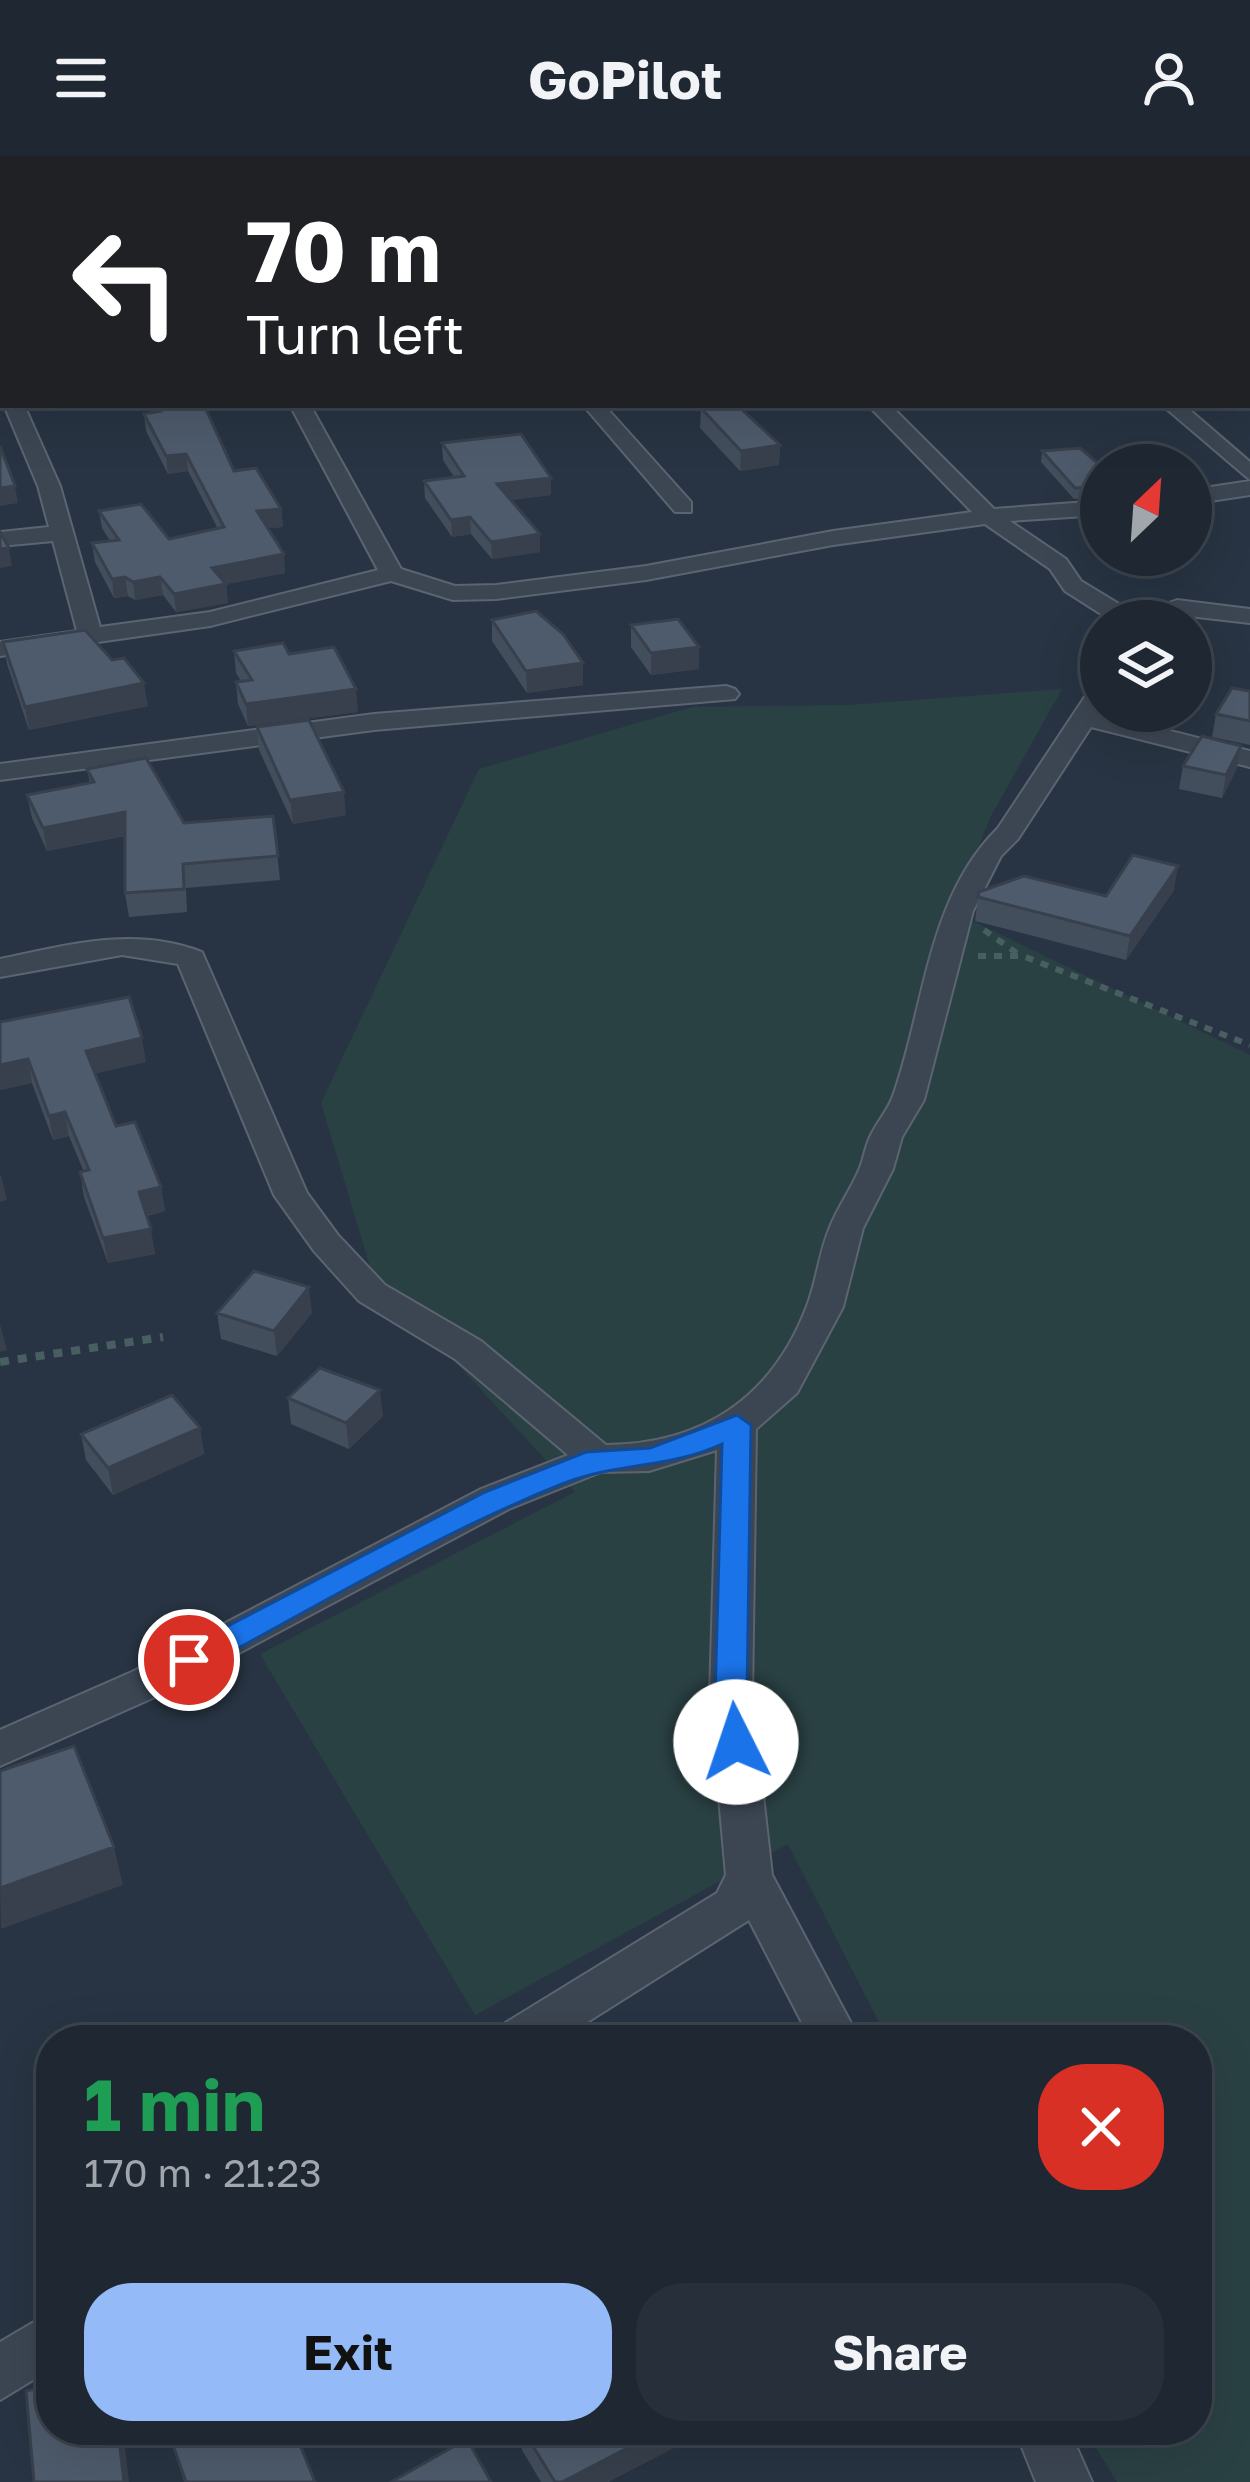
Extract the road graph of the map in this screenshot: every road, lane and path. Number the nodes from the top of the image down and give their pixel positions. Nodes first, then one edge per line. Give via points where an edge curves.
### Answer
1 (15, 408) edge
2 (302, 408) edge
3 (595, 408) edge
4 (881, 408) edge
5 (1175, 408) edge
6 (1250, 473) edge
7 (1250, 488) edge
8 (1212, 494) edge
9 (683, 508) dead end
10 (1080, 510) edge
11 (989, 517) junction
12 (60, 533) junction
13 (0, 539) edge
14 (392, 574) junction
15 (1095, 600) edge
16 (1212, 611) edge
17 (1250, 616) edge
18 (91, 638) junction
19 (0, 649) edge
20 (726, 694) dead end
21 (1080, 726) edge
22 (1172, 732) edge
23 (1250, 759) edge
24 (0, 772) edge
25 (947, 963) junction
26 (0, 968) edge
27 (1250, 1045) edge
28 (164, 1337) dead end
29 (0, 1362) edge
30 (737, 1425) junction
31 (597, 1459) junction
32 (0, 1749) edge
33 (749, 1876) junction
34 (543, 2025) edge
35 (828, 2025) edge
36 (36, 2349) edge
37 (0, 2374) edge
38 (1048, 2445) edge
39 (1064, 2482) edge

1 - 12 street
2 - 14 street
3 - 9 street
4 - 11 street
5 - 6 street
7 - 8 street
10 - 11 street
11 - 14 street via 496,592 453,593
11 - 15 street
12 - 13 street
12 - 18 street
14 - 18 street via 210,619
16 - 17 street
18 - 19 street
20 - 24 street via 374,722
21 - 25 street via 989,852 958,911
22 - 23 street
25 - 27 path via 1023,956
25 - 30 street via 908,1100 846,1228 825,1307 784,1384
26 - 31 street via 143,944 191,958 291,1195 326,1243 372,1293 468,1350
28 - 29 path
30 - 31 street via 650,1458
30 - 33 street via 731,1698
31 - 32 street via 495,1499 149,1682
33 - 34 street via 734,1906
33 - 35 street
36 - 37 street
38 - 39 street

